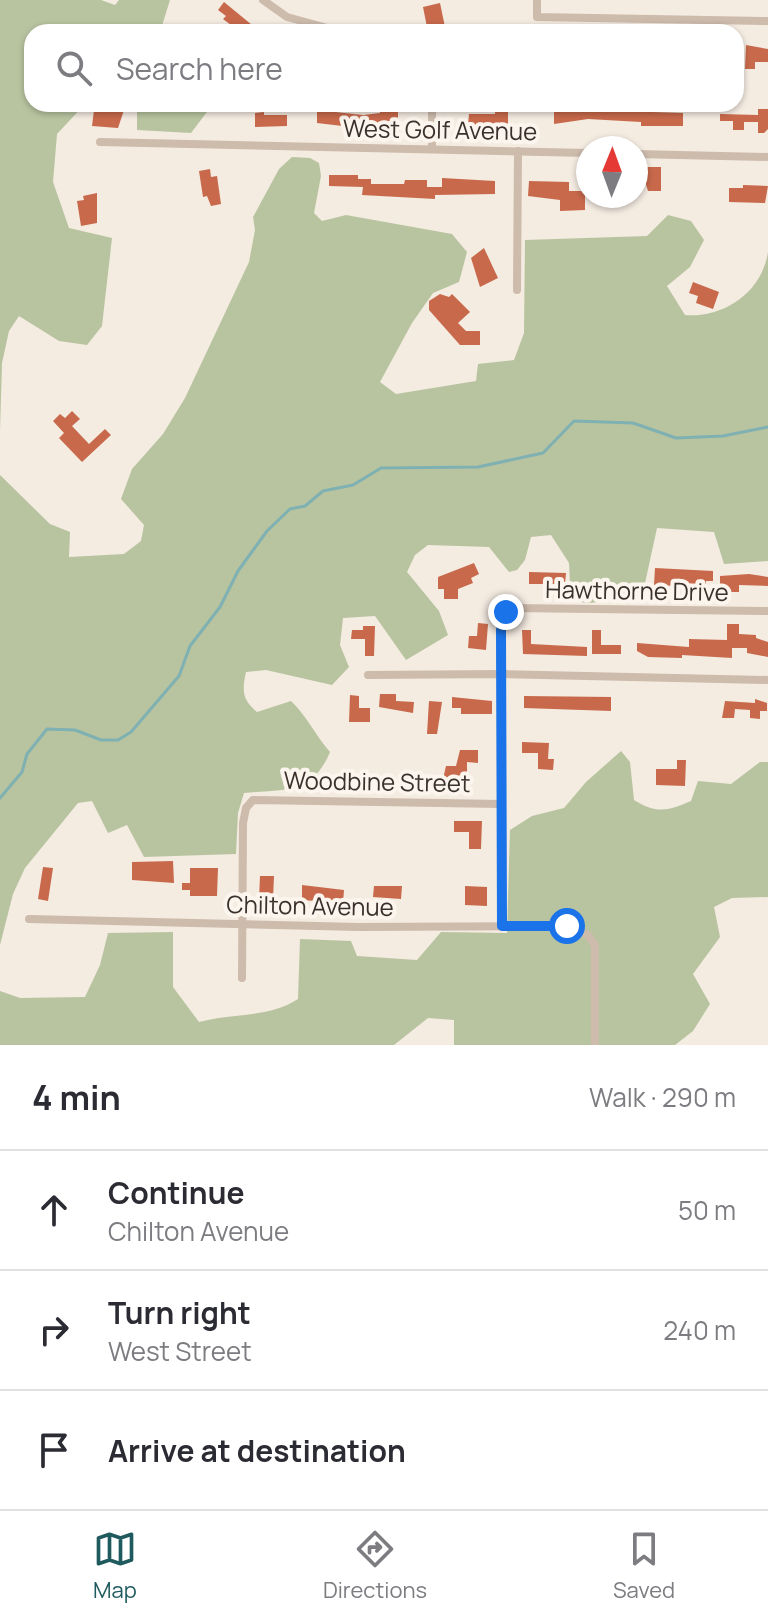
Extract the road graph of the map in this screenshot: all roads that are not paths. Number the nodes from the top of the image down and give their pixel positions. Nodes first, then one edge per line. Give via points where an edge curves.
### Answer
1 (263, 0) edge
2 (537, 0) edge
3 (768, 21) edge
4 (313, 24) edge
5 (432, 112) edge
6 (100, 142) dead end
7 (432, 149) junction
8 (518, 151) junction
9 (576, 153) edge
10 (648, 154) edge
11 (768, 157) edge
12 (517, 290) dead end
13 (768, 611) edge
14 (501, 674) junction
15 (368, 675) dead end
16 (768, 680) edge
17 (501, 804) junction
18 (29, 919) dead end
19 (243, 924) junction
20 (502, 926) junction
21 (242, 978) dead end
22 (595, 1045) edge

1 - 4 street via 287,17
2 - 3 street via 537,17
5 - 7 street
6 - 7 street, West Golf Avenue
7 - 8 street, West Golf Avenue
8 - 9 street, West Golf Avenue
8 - 12 street
10 - 11 street
13 - 14 street, Hawthorne Drive via 510,608 501,630
14 - 15 street
14 - 16 street
14 - 17 street
17 - 19 street, Woodbine Street via 253,800 243,823
17 - 20 street
18 - 19 street, Chilton Avenue
19 - 20 street, Chilton Avenue
19 - 21 street
20 - 22 street, Chilton Avenue via 567,926 588,935 597,954

